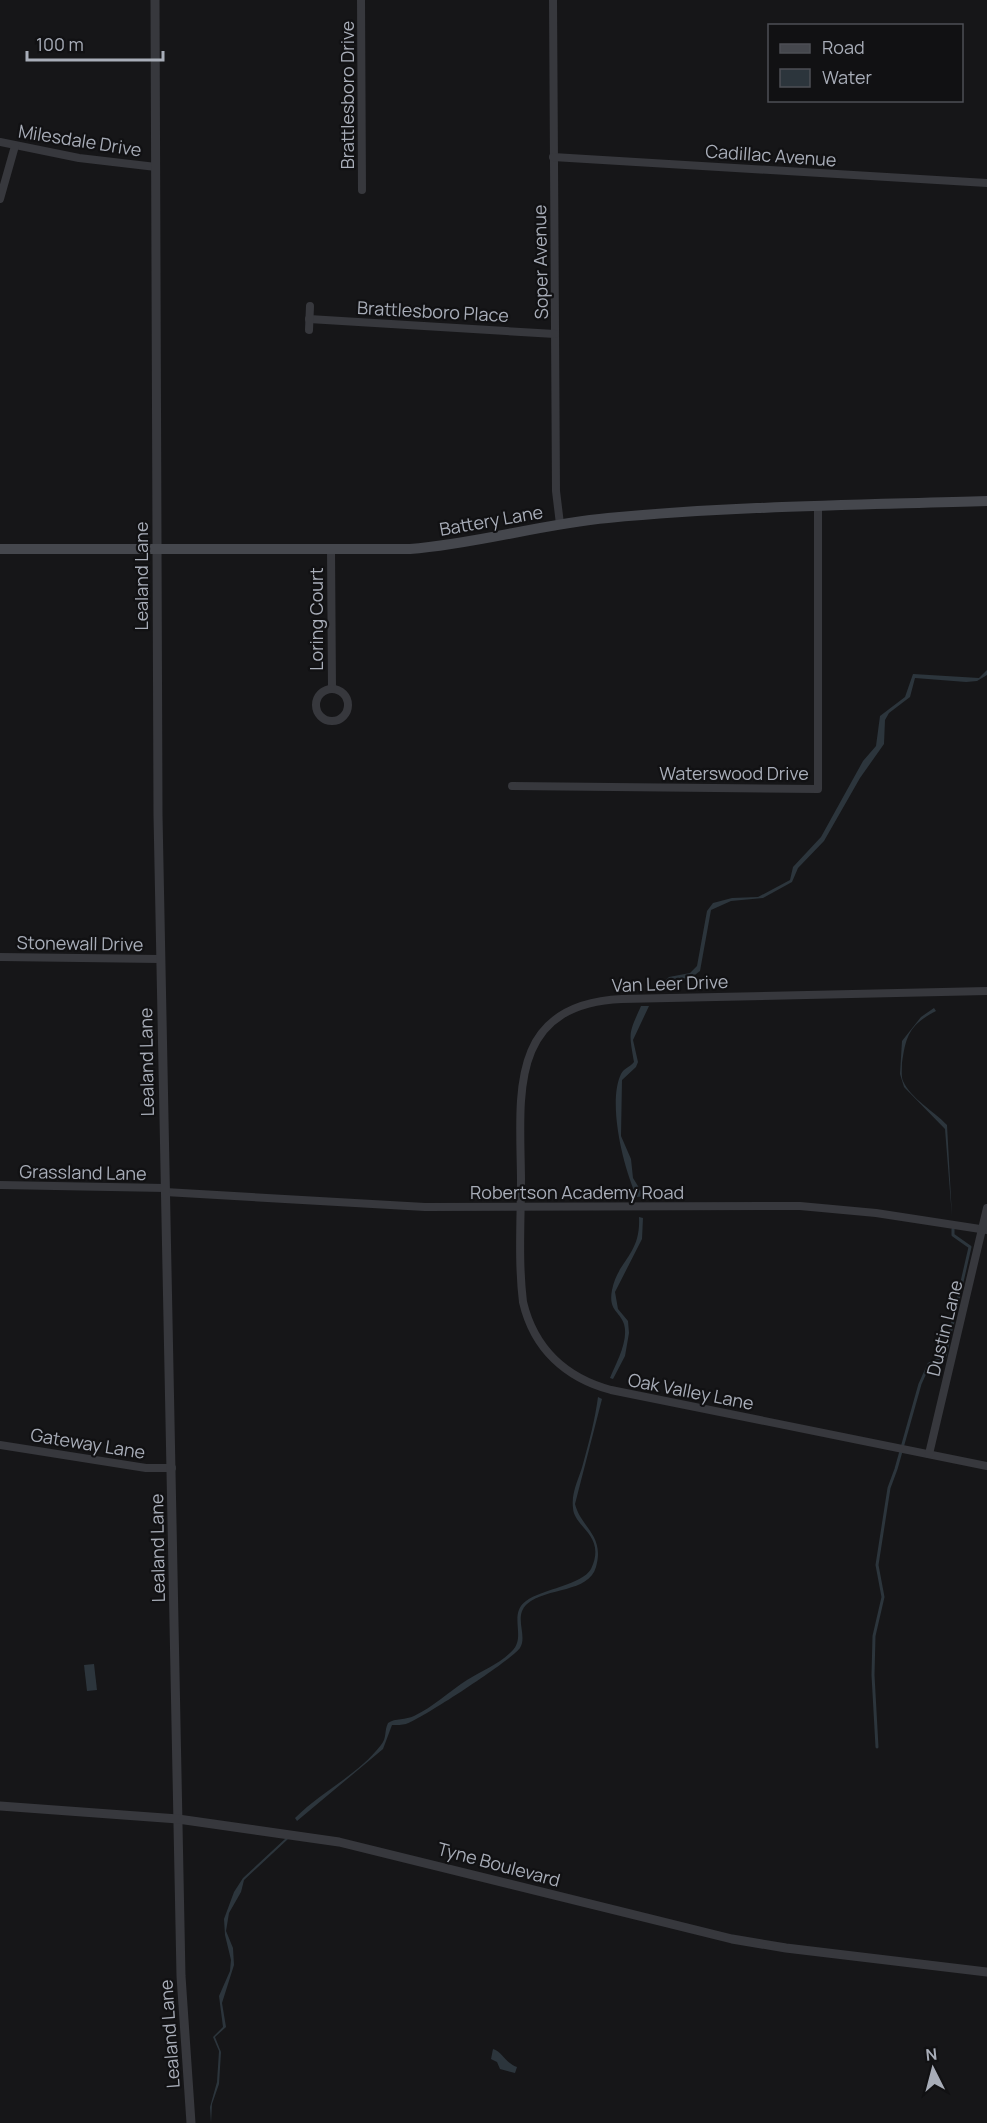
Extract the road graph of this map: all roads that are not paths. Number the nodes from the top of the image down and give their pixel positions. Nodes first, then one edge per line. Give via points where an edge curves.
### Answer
1 (155, 0) edge
2 (361, 0) edge
3 (553, 0) edge
4 (0, 142) edge
5 (15, 146) junction
6 (553, 157) junction
7 (156, 167) junction
8 (987, 183) edge
9 (362, 190) dead end
10 (0, 199) edge
11 (310, 306) dead end
12 (309, 319) junction
13 (309, 330) dead end
14 (555, 334) junction
15 (987, 501) edge
16 (818, 507) junction
17 (560, 524) junction
18 (0, 549) edge
19 (157, 550) junction
20 (331, 550) junction
21 (332, 688) junction
22 (512, 786) dead end
23 (0, 957) edge
24 (160, 959) junction
25 (987, 991) edge
26 (0, 1185) edge
27 (165, 1190) junction
28 (521, 1207) junction
29 (987, 1208) edge
30 (985, 1230) edge
31 (0, 1445) edge
32 (929, 1454) junction
33 (987, 1466) edge
34 (172, 1468) junction
35 (0, 1806) edge
36 (178, 1819) junction
37 (987, 1972) edge
38 (190, 2123) edge

1 - 7 street, Lealand Lane
2 - 9 street, Brattlesboro Drive
3 - 6 street, Soper Avenue
4 - 5 street, Milesdale Drive
5 - 7 street, Milesdale Drive
5 - 10 street
6 - 8 street, Cadillac Avenue
6 - 14 street, Soper Avenue
7 - 19 street, Lealand Lane
11 - 12 street
12 - 13 street
12 - 14 street, Brattlesboro Place
14 - 17 street, Soper Avenue via 556,491
15 - 16 main road, Battery Lane
16 - 17 main road, Battery Lane via 660,514
16 - 22 street, Waterswood Drive via 818,789
17 - 20 main road, Battery Lane via 440,546
18 - 19 main road, Battery Lane
19 - 20 main road, Battery Lane
19 - 24 street, Lealand Lane
20 - 21 street, Loring Court
21 - 21 street via 343,693 348,705 344,715 333,721 323,718 315,706 321,692
23 - 24 street, Stonewall Drive
24 - 27 street, Lealand Lane
25 - 28 street, Van Leer Drive via 622,999 581,1005 560,1016 543,1033 523,1070
26 - 27 street, Grassland Lane
27 - 28 street, Robertson Academy Road via 416,1207
27 - 34 street, Lealand Lane
28 - 30 street, Robertson Academy Road via 800,1206
28 - 32 street, Oak Valley Lane via 521,1286 526,1313 541,1345 567,1371 611,1390
29 - 30 street, Dustin Lane
30 - 32 street, Dustin Lane
31 - 34 street, Gateway Lane via 132,1466
32 - 33 street, Oak Valley Lane
34 - 36 street, Lealand Lane
35 - 36 street, Tyne Boulevard
36 - 37 street, Tyne Boulevard via 361,1846 753,1943
36 - 38 street, Lealand Lane via 182,2011

